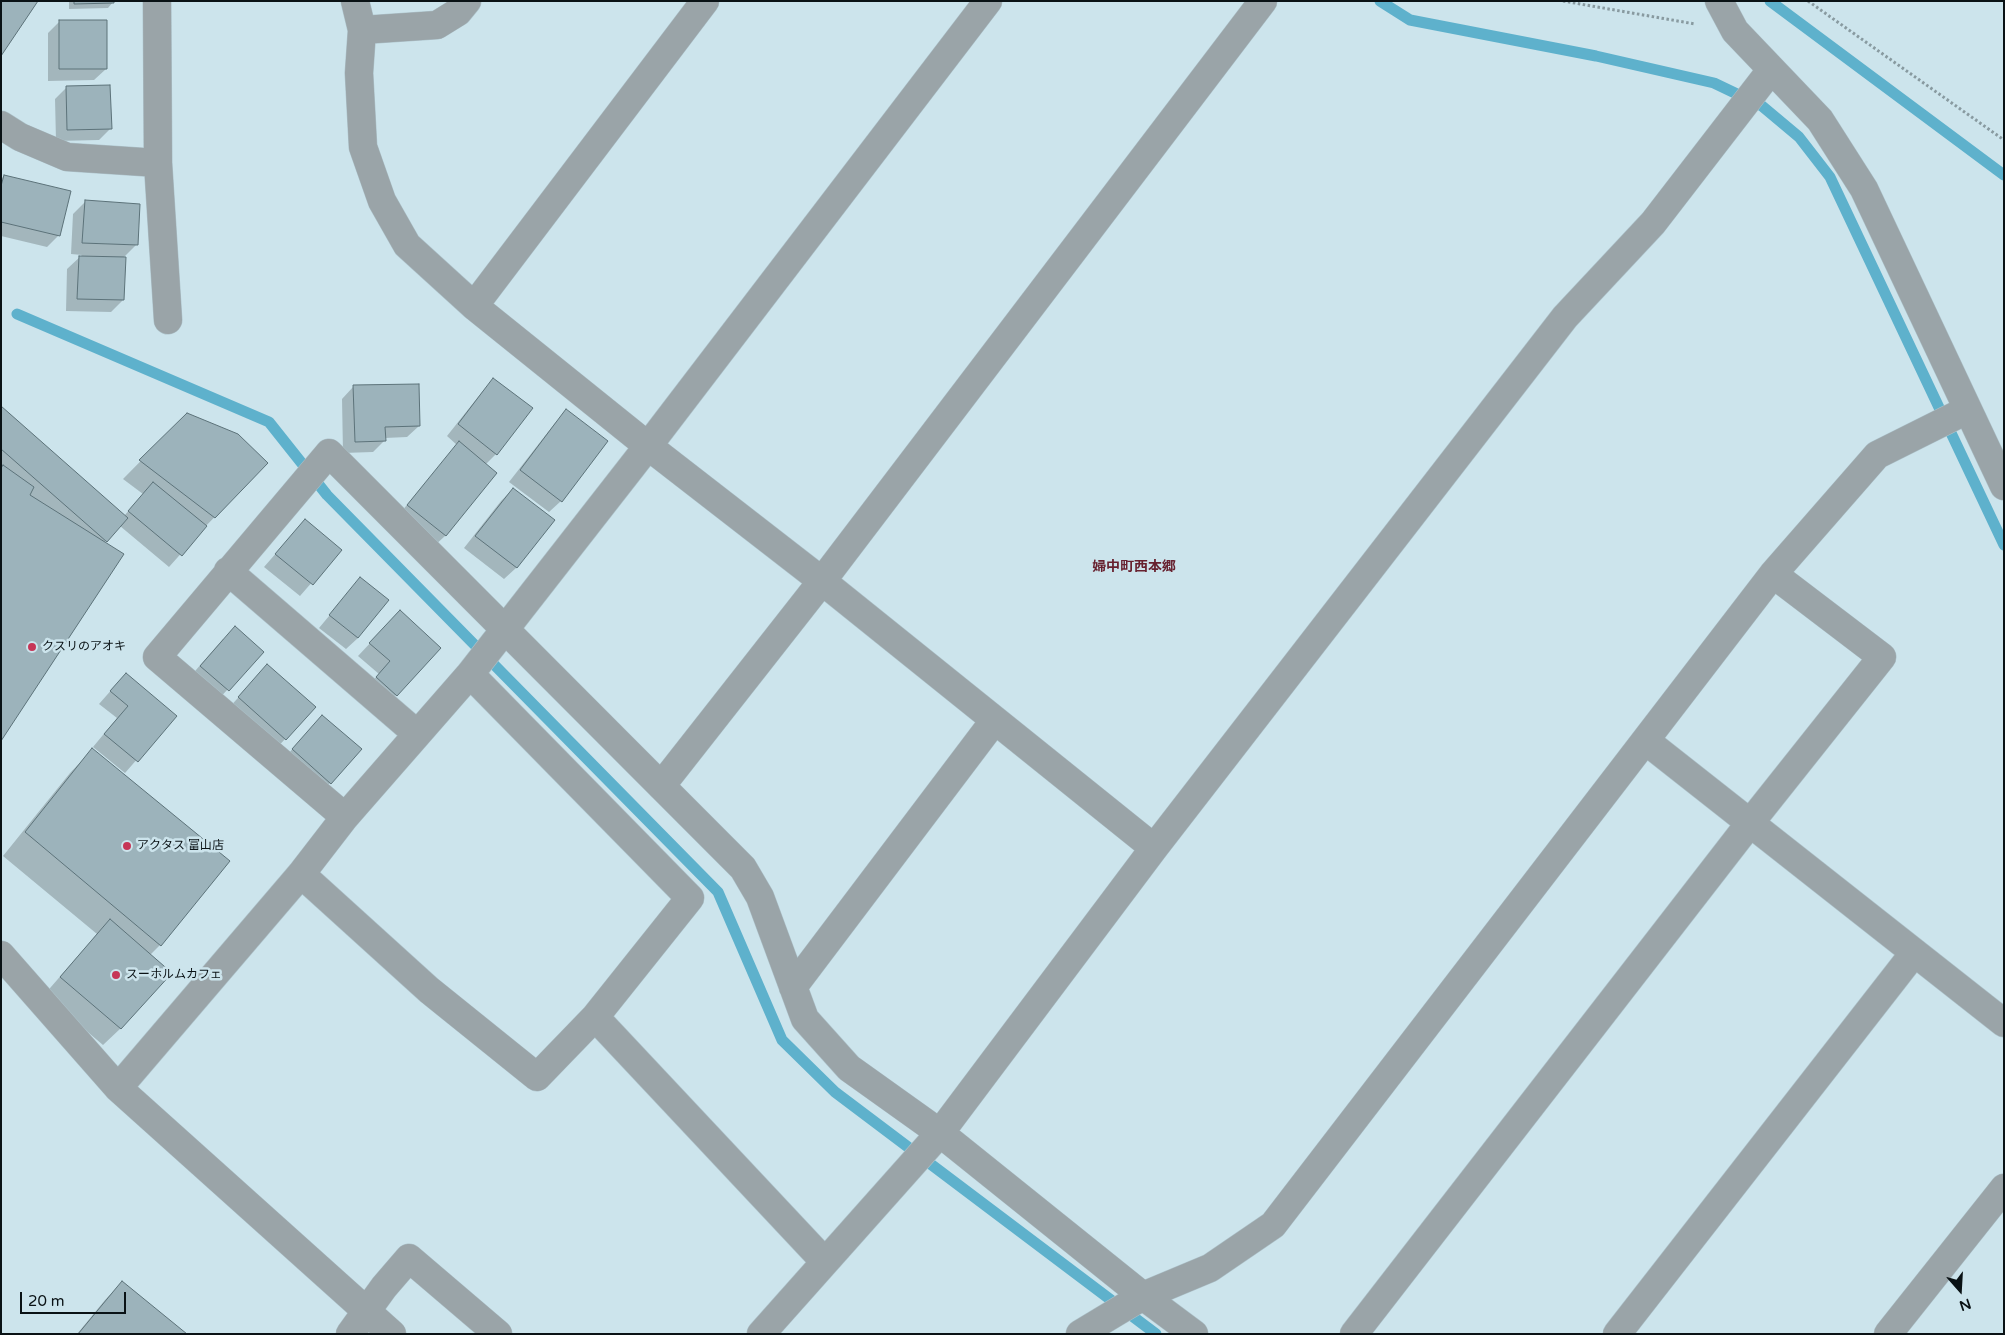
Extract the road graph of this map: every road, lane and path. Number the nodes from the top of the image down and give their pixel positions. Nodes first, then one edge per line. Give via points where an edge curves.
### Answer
1 (157, 1) edge
2 (355, 1) edge
3 (467, 1) edge
4 (705, 1) edge
5 (988, 1) edge
6 (1263, 1) edge
7 (1563, 1) edge
8 (1719, 1) edge
9 (1808, 1) edge
10 (362, 30) junction
11 (1735, 31) junction
12 (1771, 70) junction
13 (1, 125) edge
14 (2004, 140) edge
15 (158, 163) junction
16 (474, 306) junction
17 (168, 320) dead end
18 (1967, 410) junction
19 (648, 446) junction
20 (2004, 486) edge
21 (228, 571) junction
22 (1773, 574) junction
23 (822, 580) junction
24 (504, 630) junction
25 (470, 674) junction
26 (994, 721) junction
27 (416, 733) junction
28 (1646, 740) junction
29 (661, 786) junction
30 (345, 818) junction
31 (1750, 823) junction
32 (1154, 848) junction
33 (301, 874) junction
34 (1914, 953) junction
35 (1, 955) edge
36 (793, 987) junction
37 (595, 1017) junction
38 (2004, 1023) edge
39 (118, 1088) junction
40 (940, 1133) junction
41 (2004, 1188) edge
42 (825, 1262) junction
43 (1143, 1296) junction
44 (367, 1311) junction
45 (350, 1334) edge
46 (392, 1334) edge
47 (498, 1334) edge
48 (761, 1334) edge
49 (1080, 1334) edge
50 (1194, 1334) edge
51 (1354, 1334) edge
52 (1618, 1334) edge
53 (1888, 1334) edge

1 - 15 street
2 - 10 street
3 - 10 street via 458,12 437,25
4 - 16 street
5 - 19 street
6 - 23 street
7 - 11 path
8 - 11 street
9 - 14 path
10 - 16 street via 359,74 363,147 382,201 406,244
11 - 12 street
12 - 18 street via 1820,120 1864,189
12 - 32 street via 1653,223 1565,317
13 - 15 street via 20,137 67,157
15 - 17 street
16 - 19 street
18 - 20 street
18 - 22 street via 1877,455
19 - 23 street
19 - 24 street
21 - 24 street via 329,453
21 - 27 street
21 - 30 street via 157,657
22 - 28 street
22 - 31 street via 1882,657
23 - 26 street
23 - 29 street
24 - 25 street
24 - 29 street
25 - 27 street
25 - 37 street via 690,898
26 - 32 street
26 - 36 street
27 - 30 street
28 - 31 street
28 - 43 street via 1273,1226 1210,1268
29 - 36 street via 743,868 760,897
30 - 33 street
31 - 34 street
31 - 51 street
32 - 40 street
33 - 37 street via 429,990 537,1077
33 - 39 street
34 - 38 street
34 - 52 street
35 - 39 street
36 - 40 street via 805,1020 849,1068
37 - 42 street
39 - 44 street
40 - 42 street
40 - 43 street
41 - 53 street
42 - 48 street
43 - 49 street
43 - 50 street
44 - 45 street
44 - 46 street
44 - 47 street via 409,1258

